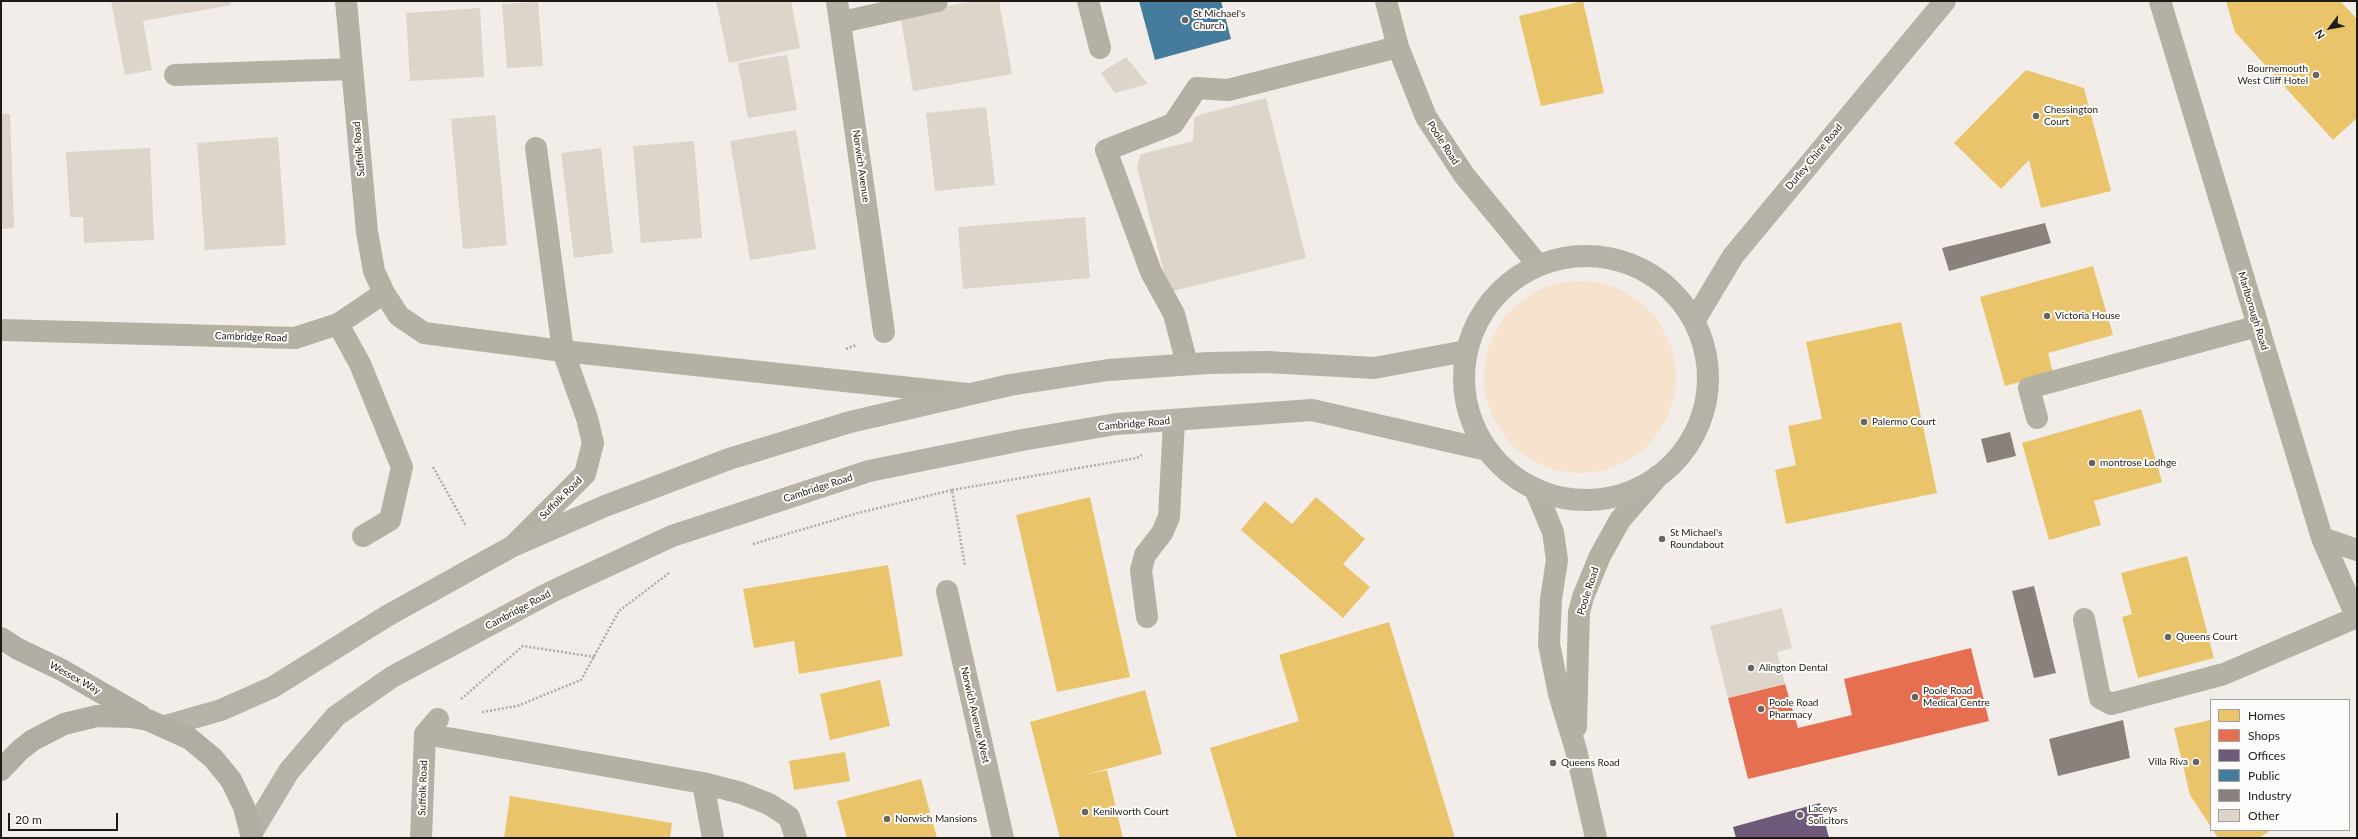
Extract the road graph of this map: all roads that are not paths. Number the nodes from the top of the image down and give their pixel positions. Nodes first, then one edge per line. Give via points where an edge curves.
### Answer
1 (346, 1) edge
2 (937, 1) edge
3 (1088, 1) edge
4 (1386, 1) edge
5 (2160, 1) edge
6 (1937, 4) edge
7 (840, 11) edge
8 (1398, 47) junction
9 (1100, 48) dead end
10 (352, 69) junction
11 (175, 75) dead end
12 (536, 148) dead end
13 (1538, 265) junction
14 (384, 293) junction
15 (1694, 321) junction
16 (338, 324) junction
17 (2258, 326) junction
18 (1, 330) edge
19 (884, 332) dead end
20 (563, 351) junction
21 (1466, 351) junction
22 (1187, 364) junction
23 (972, 394) junction
24 (2037, 418) dead end
25 (1173, 429) junction
26 (1487, 450) junction
27 (1658, 476) junction
28 (1535, 489) junction
29 (363, 536) dead end
30 (2322, 538) junction
31 (513, 546) junction
32 (2357, 550) edge
33 (947, 591) road end
34 (1147, 617) dead end
35 (2357, 617) edge
36 (2084, 619) dead end
37 (1, 638) edge
38 (156, 723) junction
39 (1576, 750) junction
40 (1, 770) edge
41 (703, 783) junction
42 (252, 836) edge
43 (421, 838) edge
44 (713, 838) edge
45 (796, 838) edge
46 (1003, 838) edge
47 (1596, 838) edge

1 - 10 street, Suffolk Road
2 - 7 street
3 - 9 street
4 - 8 street, Poole Road
5 - 17 street, Marlborough Road
6 - 15 main road, Durley Chine Road via 1732,256
7 - 19 street, Norwich Avenue
8 - 13 street, Poole Road via 1426,117 1464,176
8 - 22 street via 1228,90 1197,88 1173,124 1106,150 1151,272 1174,314
10 - 11 street
10 - 14 street, Suffolk Road via 367,232 374,271
12 - 20 street, Suffolk Road
13 - 15 main road via 1558,258 1585,255 1627,263 1649,273 1668,287 1684,304
13 - 21 main road via 1510,281 1492,299 1474,327
14 - 16 street, Cambridge Road
14 - 20 street via 399,316 424,333
15 - 27 main road via 1702,339 1707,362 1705,405 1688,445
16 - 18 street, Cambridge Road via 295,338
16 - 29 street via 360,364 402,467 390,520
17 - 24 street via 2029,388
17 - 30 street, Marlborough Road
20 - 23 street
20 - 31 street, Suffolk Road via 587,418 593,443 585,474
21 - 22 main road via 1374,368 1267,362
21 - 26 main road via 1463,380 1465,398 1473,425
22 - 23 main road via 1108,370 1010,385
23 - 31 main road via 850,422 729,459 604,506
25 - 26 main road, Cambridge Road via 1252,413 1312,410
25 - 34 street via 1169,517 1165,529 1145,555 1143,562
25 - 42 main road, Cambridge Road via 1116,424 869,471 672,536 551,592 392,677 336,716 289,771
26 - 28 main road via 1508,473
27 - 28 main road via 1633,490 1601,499 1563,498
27 - 39 street, Poole Road via 1620,520 1600,556 1579,612
28 - 39 street, Poole Road via 1553,532 1557,560 1551,599 1549,644 1559,694
30 - 32 street
30 - 35 street, Marlborough Road
31 - 38 main road via 388,616 273,687 221,710
33 - 46 street, Norwich Avenue West
35 - 36 street via 2224,674 2111,704 2100,698
37 - 38 highway, Wessex Way
38 - 40 highway via 131,716 97,716 64,724 29,743
38 - 42 highway via 190,739 213,758 231,780 244,807
39 - 47 street, Poole Road
41 - 43 street, Suffolk Road via 431,726
41 - 44 street
41 - 45 street via 769,804 789,817

